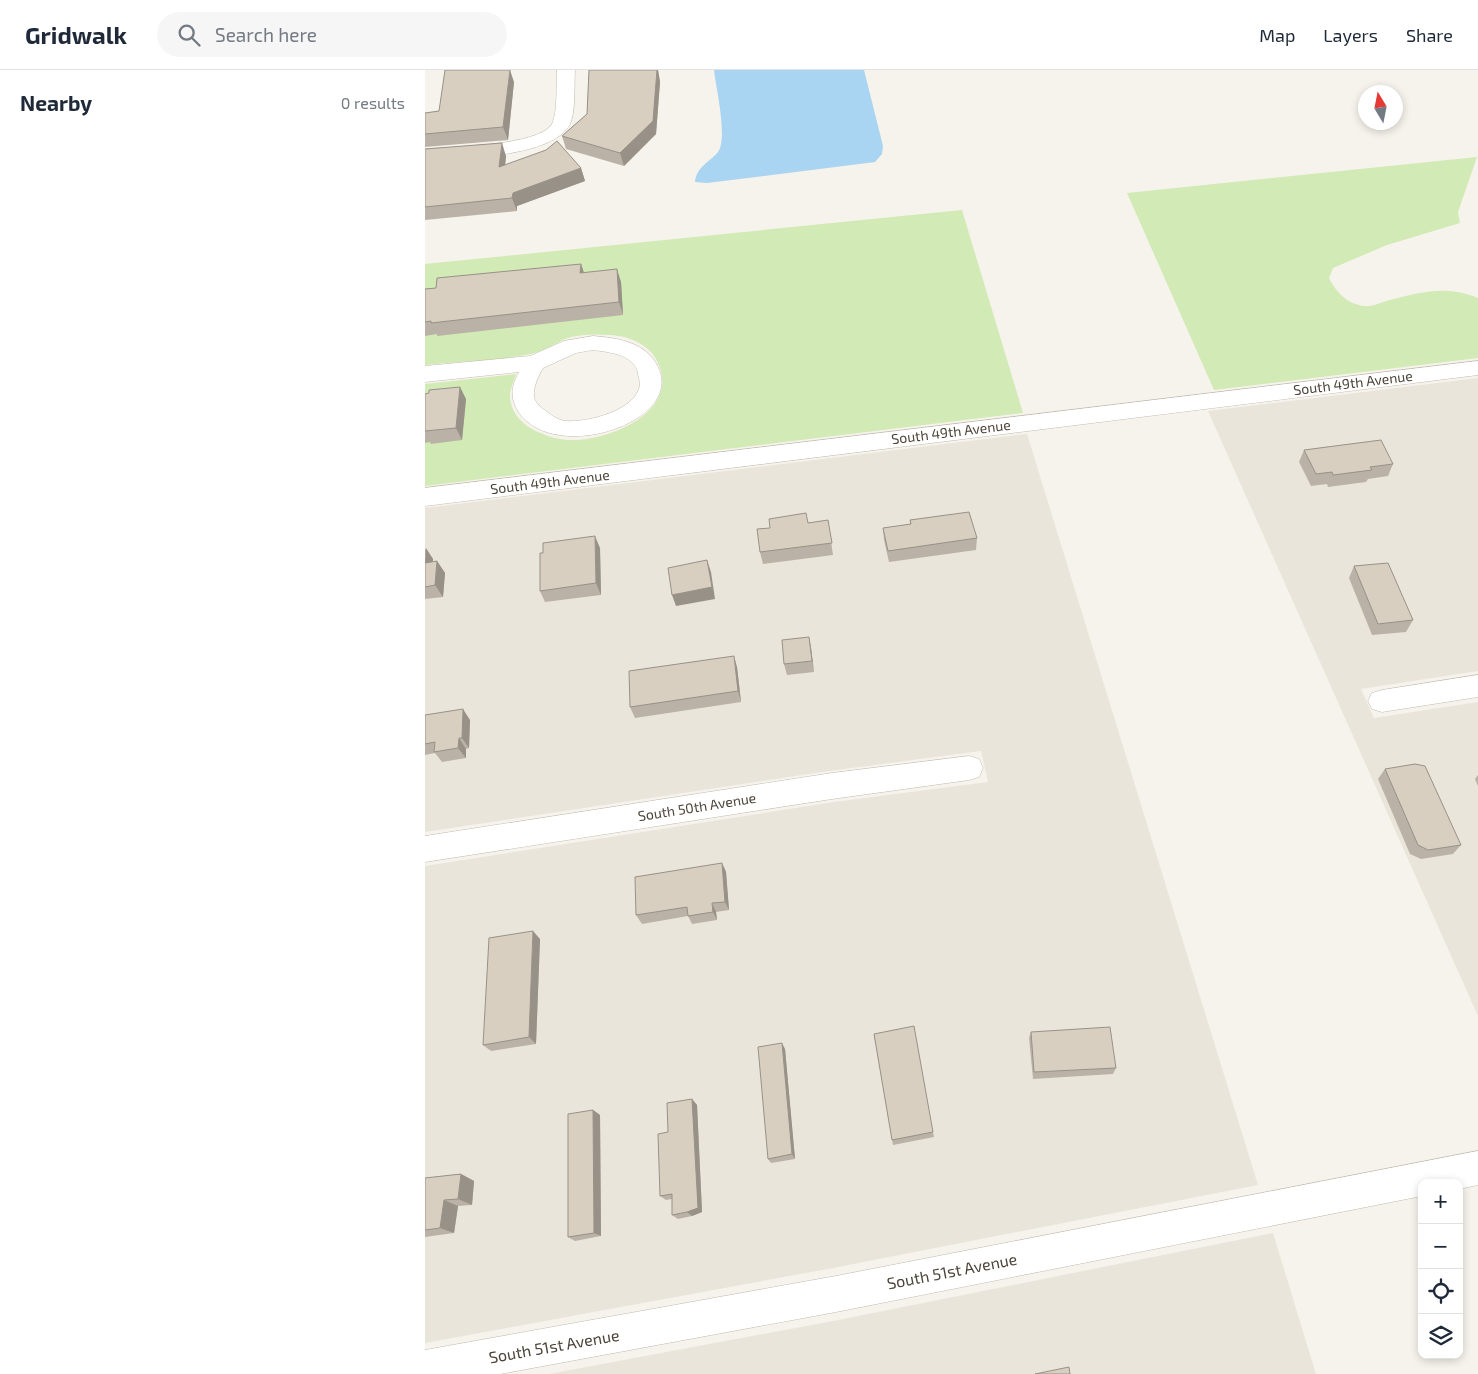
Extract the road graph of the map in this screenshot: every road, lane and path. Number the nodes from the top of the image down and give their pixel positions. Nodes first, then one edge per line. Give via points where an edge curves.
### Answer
1 (566, 70) edge
2 (425, 155) edge
3 (534, 363) junction
4 (1478, 368) edge
5 (425, 374) edge
6 (425, 497) edge
7 (1478, 686) edge
8 (1382, 701) dead end
9 (969, 768) dead end
10 (425, 849) edge
11 (1478, 1168) edge
12 (425, 1369) edge

1 - 2 street via 563,118 553,134 511,146
3 - 3 street via 572,346 613,344 631,350 644,360 650,373 650,387 642,402 629,414 611,423 569,429 550,425 535,417 526,406 523,392
3 - 5 street
4 - 6 street, South 49th Avenue
7 - 8 street
9 - 10 street, South 50th Avenue via 831,786
11 - 12 street, South 51st Avenue via 836,1294

